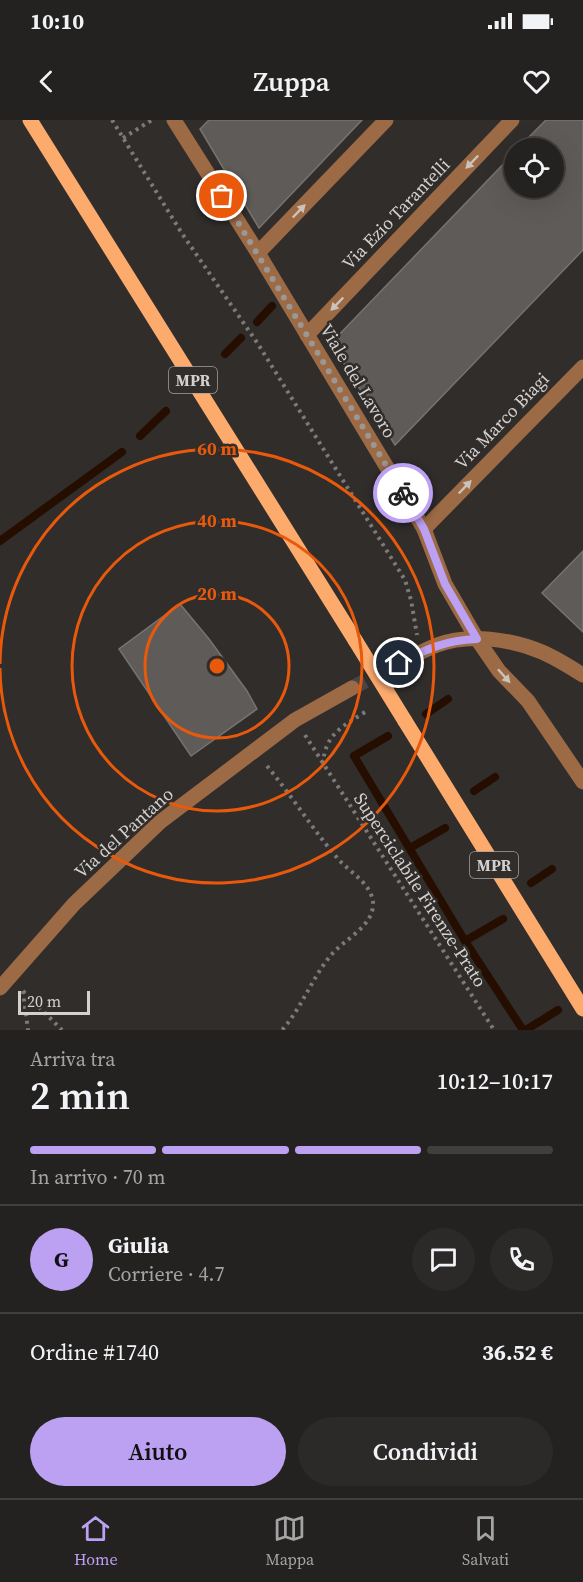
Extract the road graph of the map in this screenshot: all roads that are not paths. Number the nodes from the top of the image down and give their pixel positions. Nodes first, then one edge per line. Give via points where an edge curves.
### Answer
1 (30, 120) edge
2 (174, 120) edge
3 (386, 120) edge
4 (512, 120) edge
5 (258, 253) junction
6 (308, 335) junction
7 (582, 371) edge
8 (424, 529) junction
9 (477, 639) junction
10 (399, 663) tunnel mouth
11 (583, 675) edge
12 (352, 688) tunnel mouth
13 (583, 782) edge
14 (5, 983) edge
15 (583, 1009) edge

1 - 15 main road, MPR, bridge
2 - 5 street, Viale del Lavoro
5 -> 3 street
4 -> 6 street, Via Ezio Tarantelli
5 - 6 street, Viale del Lavoro
6 - 8 street, Viale del Lavoro
8 -> 7 street, Via Marco Biagi
8 - 9 street, Viale del Lavoro via 445,584
9 - 10 street via 457,639
9 - 11 street via 520,644
9 -> 13 street, Viale del Lavoro via 528,701
12 - 14 street, Via del Pantano via 295,720 160,822 74,904

